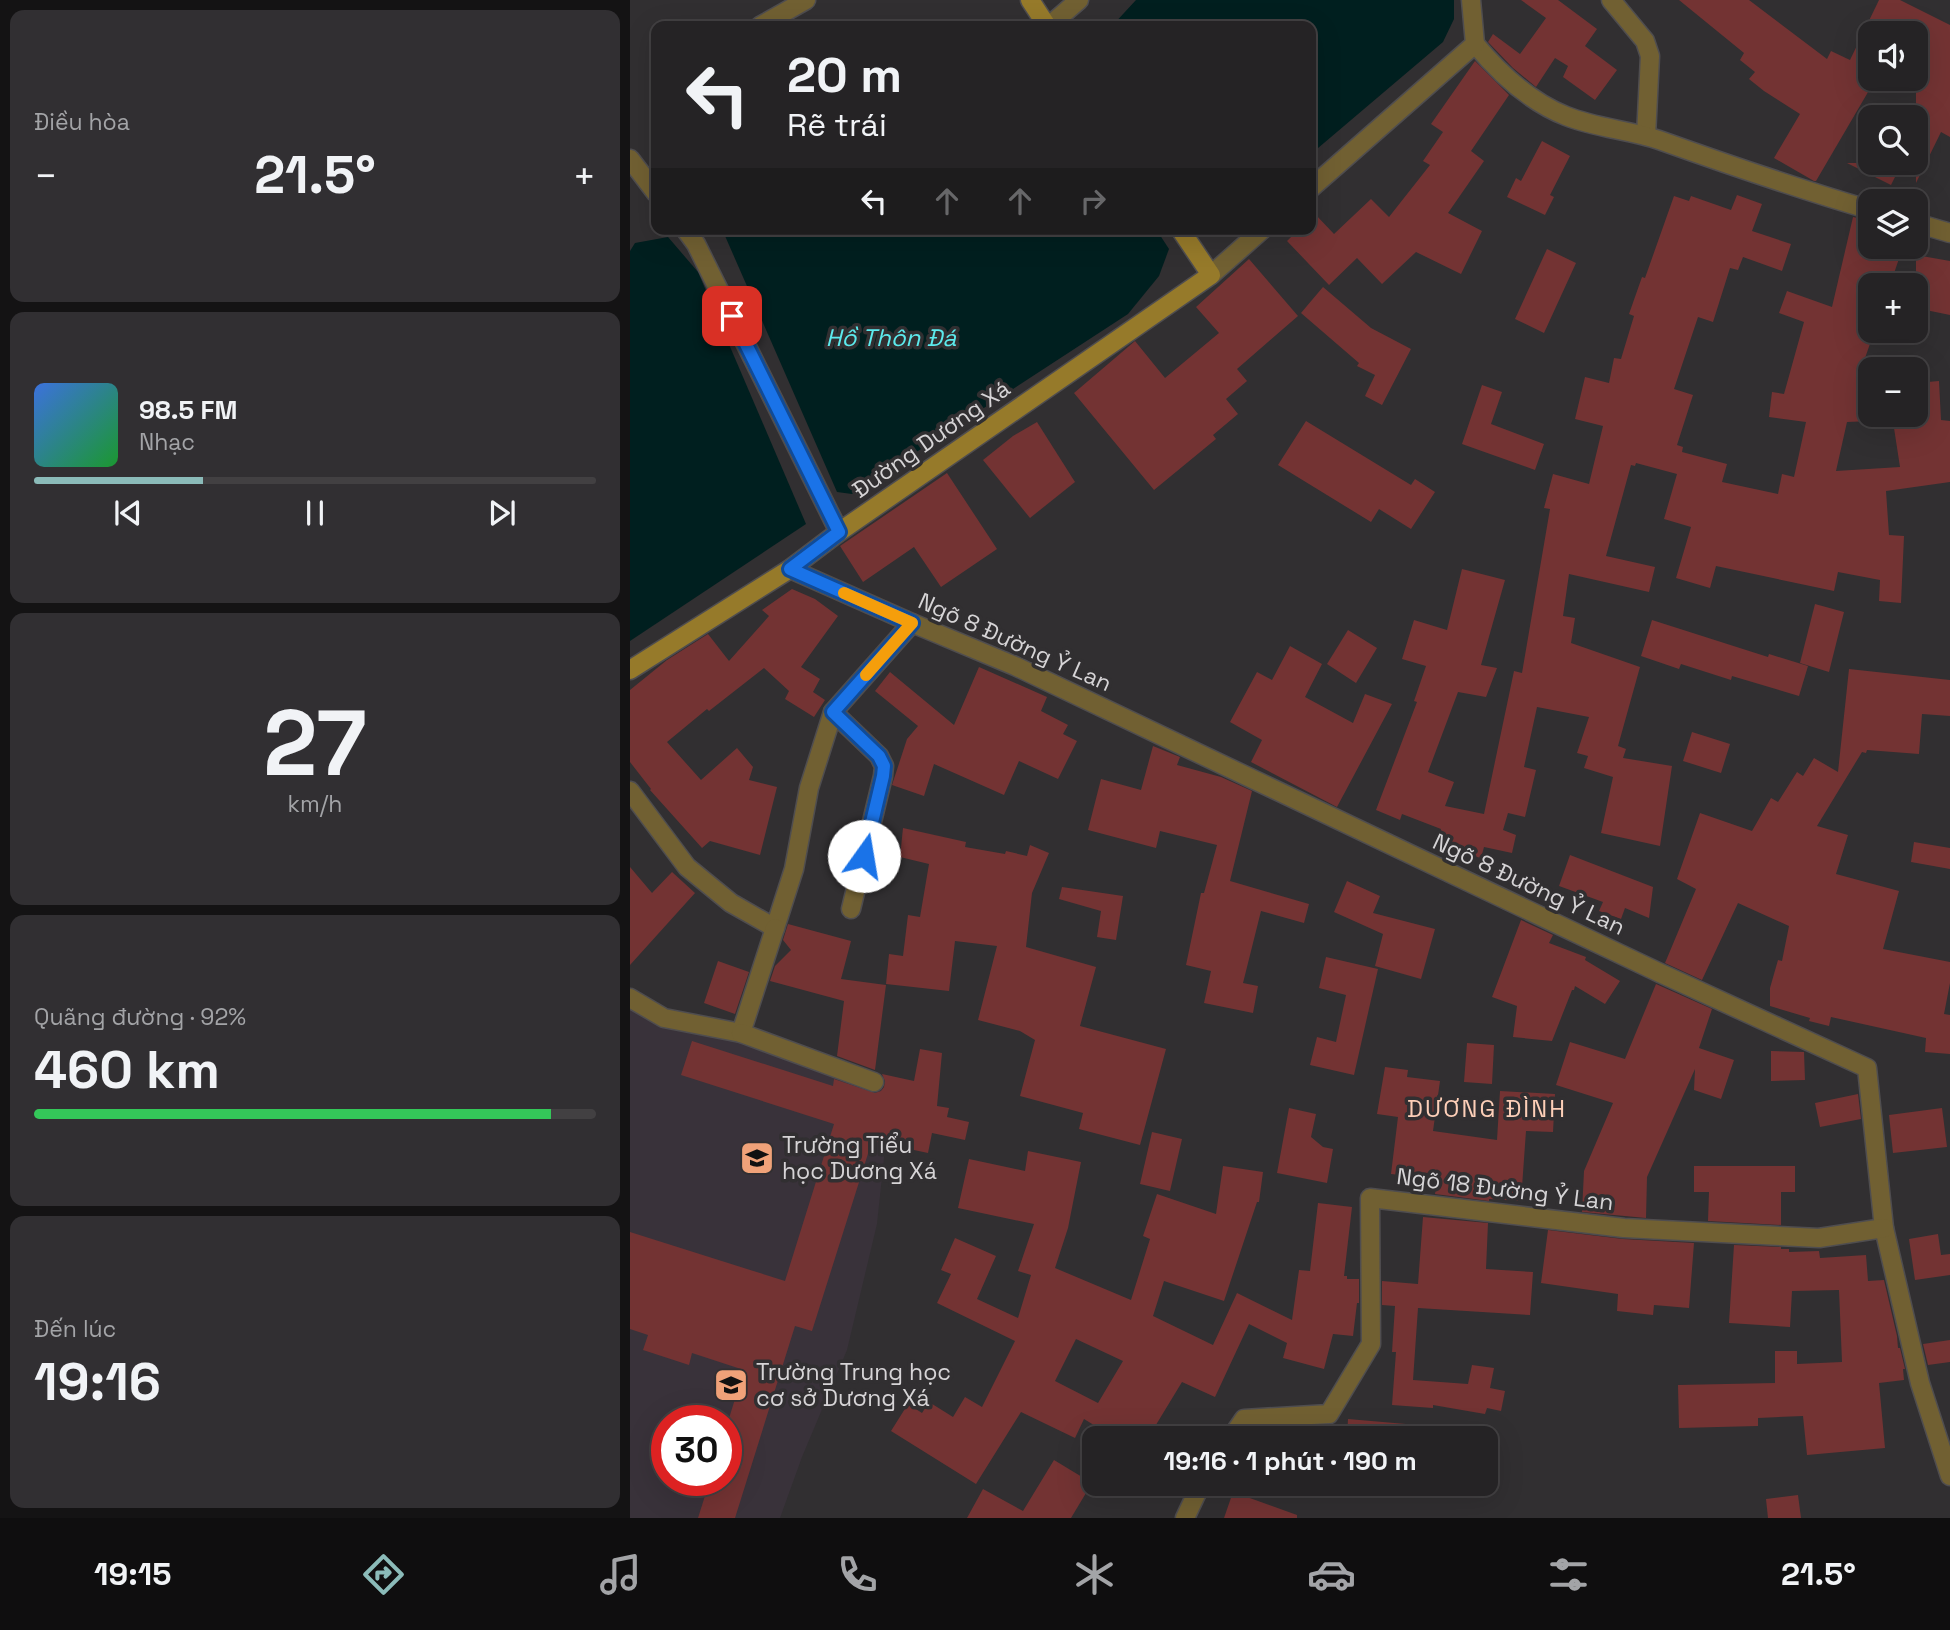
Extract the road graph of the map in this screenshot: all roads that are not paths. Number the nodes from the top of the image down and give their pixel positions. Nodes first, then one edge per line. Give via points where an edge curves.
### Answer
1 (806, 0) edge
2 (1030, 0) edge
3 (1079, 0) edge
4 (1471, 0) edge
5 (1611, 0) edge
6 (769, 21) edge
7 (1045, 21) edge
8 (1054, 21) edge
9 (1475, 44) junction
10 (1646, 136) junction
11 (630, 159) edge
12 (1316, 184) edge
13 (651, 186) edge
14 (1858, 206) edge
15 (1928, 227) edge
16 (1950, 233) edge
17 (689, 235) edge
18 (1184, 235) edge
19 (1257, 235) edge
20 (1211, 275) junction
21 (839, 532) junction
22 (790, 569) junction
23 (912, 623) junction
24 (630, 670) edge
25 (833, 712) junction
26 (630, 791) edge
27 (851, 909) dead end
28 (775, 928) junction
29 (630, 998) edge
30 (741, 1033) junction
31 (874, 1082) dead end
32 (1884, 1228) junction
33 (1239, 1426) edge
34 (1950, 1476) edge
35 (1195, 1496) edge
36 (1185, 1518) edge

1 - 6 street
2 - 7 street
3 - 8 street
4 - 9 street
5 - 10 street via 1645,40 1650,56
9 - 10 street via 1528,95 1565,116
9 - 12 street
10 - 14 street
11 - 13 street
15 - 16 street
17 - 21 street
18 - 20 street
19 - 20 street
20 - 21 street, Đường Dương Xá
21 - 22 street, Đường Dương Xá
22 - 23 street, Ngõ 8 Đường Ỷ Lan
22 - 24 street, Đường Dương Xá
23 - 25 street
23 - 32 street, Ngõ 8 Đường Ỷ Lan via 1015,666 1867,1068
25 - 27 street via 884,766
25 - 28 street
26 - 28 street via 687,867 731,903
28 - 30 street
29 - 30 street via 664,1018
30 - 31 street
32 - 33 street, Ngõ 18 Đường Ỷ Lan via 1819,1238 1624,1228 1370,1198 1371,1344 1329,1414 1244,1419
32 - 34 street, Ngõ 8 Đường Ỷ Lan via 1920,1384
35 - 36 street

